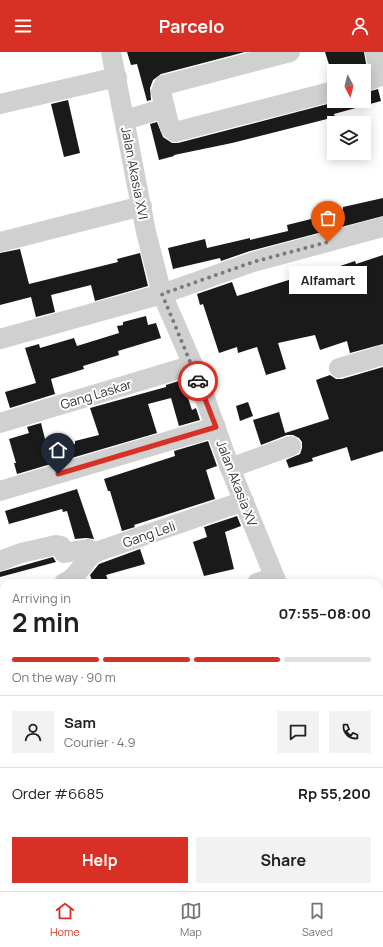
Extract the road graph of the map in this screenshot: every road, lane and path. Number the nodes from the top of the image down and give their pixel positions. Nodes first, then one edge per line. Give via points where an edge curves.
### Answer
1 (111, 52) edge
2 (290, 52) edge
3 (375, 52) edge
4 (117, 77) junction
5 (371, 80) edge
6 (327, 93) edge
7 (0, 104) edge
8 (165, 108) junction
9 (125, 120) junction
10 (142, 206) junction
11 (383, 227) edge
12 (0, 242) edge
13 (162, 294) junction
14 (0, 339) edge
15 (383, 356) edge
16 (192, 365) junction
17 (339, 368) dead end
18 (0, 423) edge
19 (216, 427) junction
20 (291, 446) dead end
21 (230, 468) junction
22 (0, 491) edge
23 (244, 501) junction
24 (96, 552) junction
25 (0, 561) edge
26 (69, 579) edge
27 (268, 579) edge

1 - 4 street, Jalan Akasia XVI
2 - 8 street via 168,84 161,92
3 - 5 street via 380,73 378,77
4 - 7 street
4 - 9 street, Jalan Akasia XVI
6 - 8 street via 175,132 170,128
8 - 9 street
9 - 10 street, Jalan Akasia XVI
10 - 12 street
10 - 13 street, Jalan Akasia XVI
11 - 13 street via 253,262
13 - 14 street
13 - 16 street, Jalan Akasia XV
15 - 17 street
16 - 18 street, Gang Laskar
16 - 19 street, Jalan Akasia XV
19 - 21 street, Jalan Akasia XV
19 - 22 street
20 - 21 street
21 - 23 street, Jalan Akasia XV
23 - 24 street, Gang Leli
23 - 27 street, Jalan Akasia XV
24 - 25 street via 88,548 64,552 61,546 56,545
24 - 26 street, Gang Leli via 89,556

